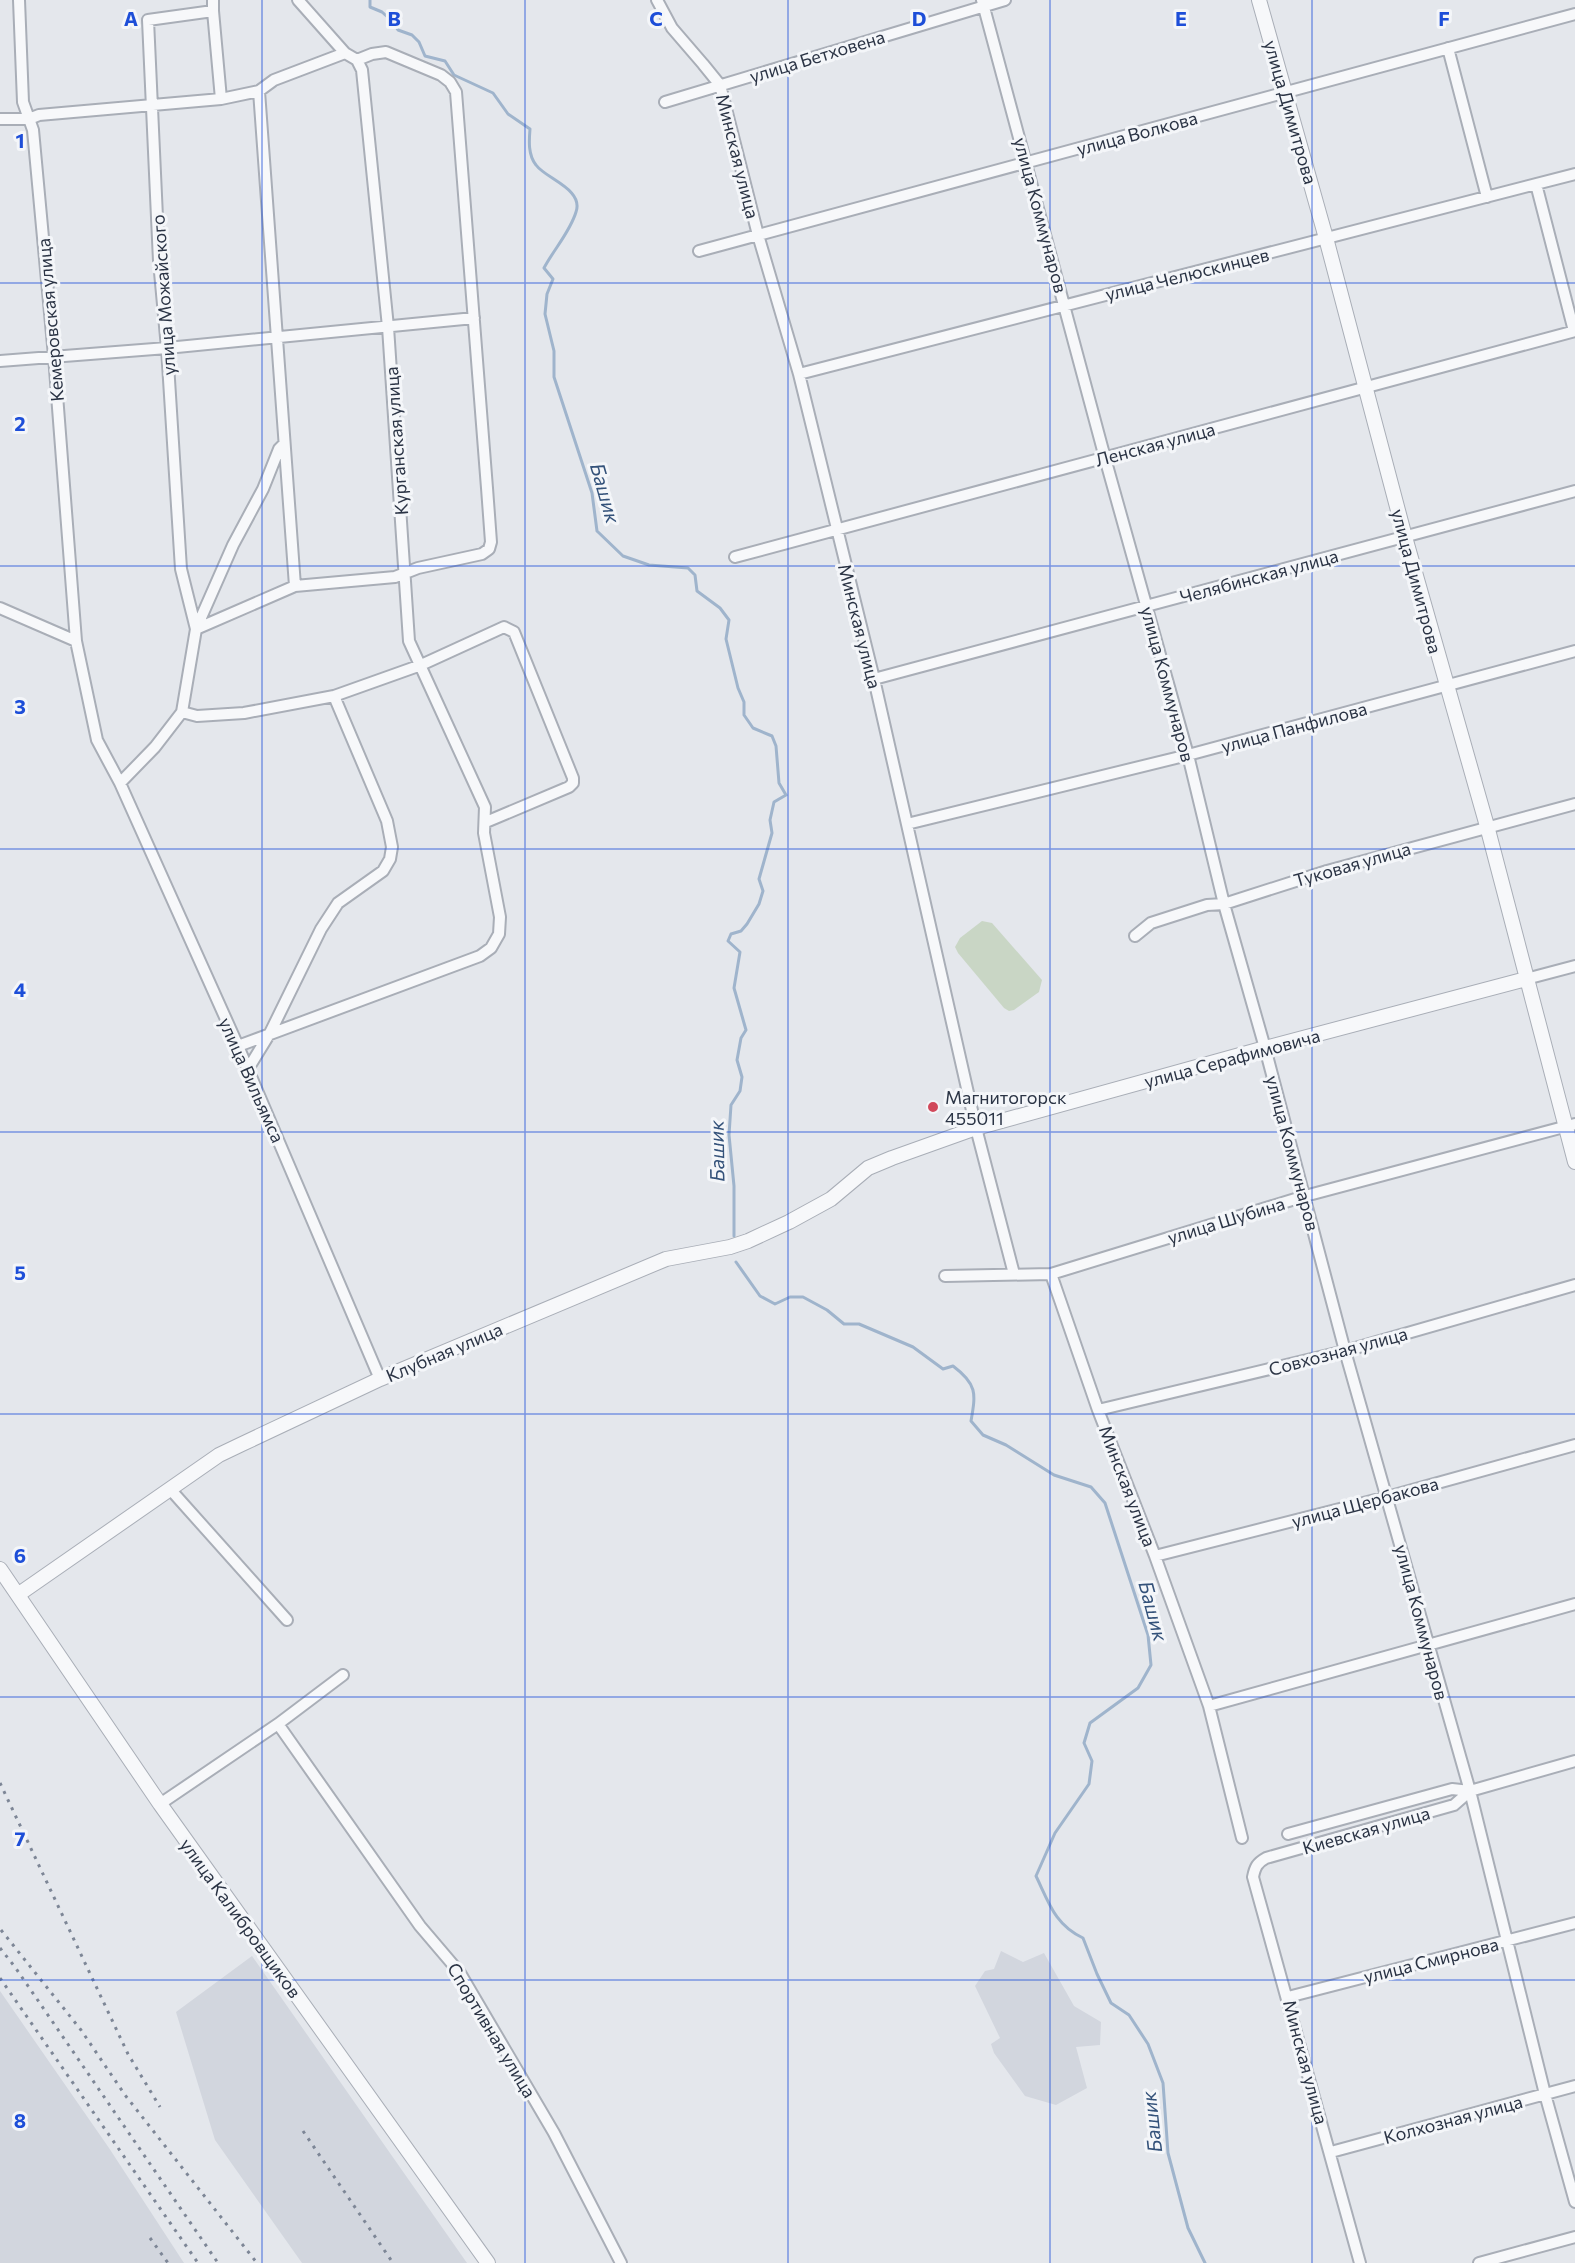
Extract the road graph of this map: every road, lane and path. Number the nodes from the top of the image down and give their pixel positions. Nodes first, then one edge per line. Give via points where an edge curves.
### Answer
1 (19, 0) edge
2 (298, 0) edge
3 (657, 0) edge
4 (1005, 0) edge
5 (1259, 0) edge
6 (983, 3) edge
7 (213, 5) edge
8 (1575, 14) edge
9 (1449, 48) junction
10 (345, 53) junction
11 (357, 60) junction
12 (720, 85) junction
13 (259, 91) junction
14 (1285, 93) junction
15 (221, 99) junction
16 (665, 102) dead end
17 (152, 105) junction
18 (29, 118) junction
19 (0, 119) edge
20 (1027, 163) junction
21 (1575, 174) edge
22 (1536, 184) junction
23 (1487, 197) junction
24 (758, 235) junction
25 (1326, 238) junction
26 (699, 251) dead end
27 (1065, 305) junction
28 (474, 318) junction
29 (388, 327) junction
30 (1575, 331) edge
31 (276, 338) junction
32 (166, 348) junction
33 (54, 356) junction
34 (0, 361) edge
35 (799, 374) junction
36 (1366, 386) junction
37 (284, 444) junction
38 (1104, 458) junction
39 (1575, 491) edge
40 (836, 529) junction
41 (1405, 537) junction
42 (735, 557) dead end
43 (405, 573) junction
44 (295, 586) junction
45 (1146, 606) junction
46 (0, 608) edge
47 (196, 629) junction
48 (76, 641) junction
49 (1575, 651) edge
50 (421, 665) junction
51 (874, 679) junction
52 (1447, 687) junction
53 (334, 696) junction
54 (182, 712) junction
55 (1188, 755) junction
56 (120, 783) junction
57 (1575, 804) edge
58 (486, 822) junction
59 (907, 824) junction
60 (1487, 826) junction
61 (1224, 904) junction
62 (1135, 936) dead end
63 (1575, 966) edge
64 (1526, 979) junction
65 (270, 1033) junction
66 (238, 1046) junction
67 (1265, 1048) junction
68 (248, 1069) junction
69 (1570, 1125) edge
70 (976, 1128) junction
71 (892, 1158) joint
72 (1575, 1162) edge
73 (1305, 1196) junction
74 (1014, 1274) junction
75 (1051, 1274) junction
76 (945, 1276) dead end
77 (1575, 1285) edge
78 (1345, 1351) junction
79 (380, 1379) junction
80 (1098, 1410) junction
81 (1575, 1445) edge
82 (170, 1489) junction
83 (1388, 1497) junction
84 (1155, 1556) junction
85 (0, 1569) edge
86 (19, 1594) junction
87 (1575, 1604) edge
88 (287, 1620) dead end
89 (1428, 1645) junction
90 (343, 1675) dead end
91 (1209, 1706) junction
92 (278, 1724) junction
93 (1575, 1761) edge
94 (1470, 1791) junction
95 (160, 1804) junction
96 (1320, 1825) junction
97 (1288, 1834) dead end
98 (1242, 1838) dead end
99 (1323, 1842) junction
100 (1258, 1863) joint
101 (1575, 1923) edge
102 (1507, 1941) junction
103 (1288, 1997) junction
104 (1575, 2086) edge
105 (1545, 2094) junction
106 (1330, 2152) junction
107 (1575, 2202) edge
108 (1575, 2236) edge
109 (488, 2263) edge
110 (621, 2263) edge
111 (1360, 2263) edge
112 (1479, 2263) edge

1 - 18 street, Кемеровская улица via 23,102
2 - 10 street
3 - 12 street, Минская улица via 672,28
4 - 6 street, улица Бетховена
5 - 14 street, улица Димитрова
6 - 12 street, улица Бетховена
6 - 20 street, улица Коммунаров
7 - 15 street
7 - 17 street, улица Можайского via 148,20
8 - 9 street, улица Волкова
9 - 14 street, улица Волкова
9 - 23 street
10 - 11 street
10 - 13 street via 274,80
11 - 28 street via 386,52 441,75 456,92
11 - 29 street, Курганская улица via 362,70
12 - 16 street, улица Бетховена
12 - 24 street, Минская улица
13 - 15 street
13 - 31 street
14 - 20 street, улица Волкова
14 - 25 street, улица Димитрова
15 - 17 street
17 - 18 street
17 - 32 street, улица Можайского
18 - 19 street
18 - 33 street, Кемеровская улица
20 - 24 street, улица Волкова
20 - 27 street, улица Коммунаров
21 - 22 street, улица Челюскинцев
22 - 23 street, улица Челюскинцев
22 - 30 street
23 - 25 street, улица Челюскинцев
24 - 26 street, улица Волкова
24 - 35 street, Минская улица
25 - 27 street, улица Челюскинцев
25 - 36 street, улица Димитрова
27 - 35 street, улица Челюскинцев
27 - 38 street, улица Коммунаров
28 - 29 street
28 - 43 street via 491,542 482,554
29 - 31 street
29 - 43 street, Курганская улица
30 - 36 street, Ленская улица
31 - 32 street
31 - 37 street
32 - 33 street
32 - 47 street, улица Можайского via 181,569
33 - 34 street
33 - 48 street, Кемеровская улица
35 - 40 street, Минская улица
36 - 38 street, Ленская улица
36 - 41 street, улица Димитрова
37 - 44 street
37 - 47 street
38 - 40 street, Ленская улица
38 - 45 street, улица Коммунаров
39 - 41 street, Челябинская улица
40 - 42 street, Ленская улица
40 - 51 street, Минская улица
41 - 45 street, Челябинская улица
41 - 52 street, улица Димитрова
43 - 44 street via 395,578
43 - 50 street, Курганская улица via 409,641
44 - 47 street
45 - 51 street, Челябинская улица
45 - 55 street, улица Коммунаров
46 - 48 street
47 - 54 street
48 - 56 street, Кемеровская улица via 97,740
49 - 52 street, улица Панфилова
50 - 53 street
50 - 58 street, Курганская улица via 485,807
50 - 58 street via 504,627 514,632 573,783
51 - 59 street, Минская улица
52 - 55 street, улица Панфилова
52 - 60 street, улица Димитрова
53 - 54 street via 244,713 197,716
53 - 65 street via 387,821 390,859 383,870 338,903 321,929
54 - 56 street
55 - 59 street, улица Панфилова
55 - 61 street, улица Коммунаров
56 - 66 street, улица Вильямса
57 - 60 street, Туковая улица
58 - 65 street, Курганская улица via 484,833 500,917 499,934 491,948 480,956
59 - 70 street, Минская улица
60 - 61 street, Туковая улица
60 - 64 street, улица Димитрова
61 - 62 street, Туковая улица via 1151,923
61 - 67 street, улица Коммунаров
63 - 64 street, улица Серафимовича
64 - 67 street, улица Серафимовича
64 - 69 street, улица Димитрова
65 - 66 street
65 - 68 street
66 - 68 street, улица Вильямса
67 - 70 street, улица Серафимовича
67 - 73 street, улица Коммунаров
68 - 79 street, улица Вильямса
69 - 72 street, улица Димитрова
69 - 73 street, улица Шубина
70 - 71 street, улица Серафимовича
70 - 74 street, Минская улица
71 - 79 street, Клубная улица via 868,1168 831,1199 748,1241 666,1258
73 - 75 street, улица Шубина
73 - 78 street, улица Коммунаров
74 - 75 street, улица Шубина
74 - 76 street, улица Шубина
75 - 80 street, Минская улица
77 - 78 street, Совхозная улица
78 - 80 street, Совхозная улица
78 - 83 street, улица Коммунаров
79 - 82 street, Клубная улица via 219,1455
80 - 84 street, Минская улица
81 - 83 street, улица Щербакова
82 - 86 street, Клубная улица
82 - 88 street
83 - 84 street, улица Щербакова
83 - 89 street, улица Коммунаров
84 - 91 street, Минская улица
85 - 86 street, улица Калибровщиков
86 - 95 street, улица Калибровщиков
87 - 89 street
89 - 91 street
89 - 94 street, улица Коммунаров
90 - 92 street
91 - 98 street, Минская улица
92 - 95 street
92 - 110 street, Спортивная улица via 420,1926 460,1973 554,2133
93 - 94 street, Киевская улица
94 - 96 street, Киевская улица via 1452,1789
94 - 99 street, Киевская улица via 1454,1805
94 - 102 street, улица Коммунаров
95 - 109 street, улица Калибровщиков
96 - 97 street, Киевская улица
96 - 99 street
99 - 100 street, Киевская улица
100 - 103 street, Минская улица via 1253,1877
101 - 102 street, улица Смирнова
102 - 103 street, улица Смирнова
102 - 105 street, улица Коммунаров
103 - 106 street, Минская улица
104 - 105 street, Колхозная улица
105 - 106 street, Колхозная улица
105 - 107 street, улица Коммунаров
106 - 111 street, Минская улица
108 - 112 street

